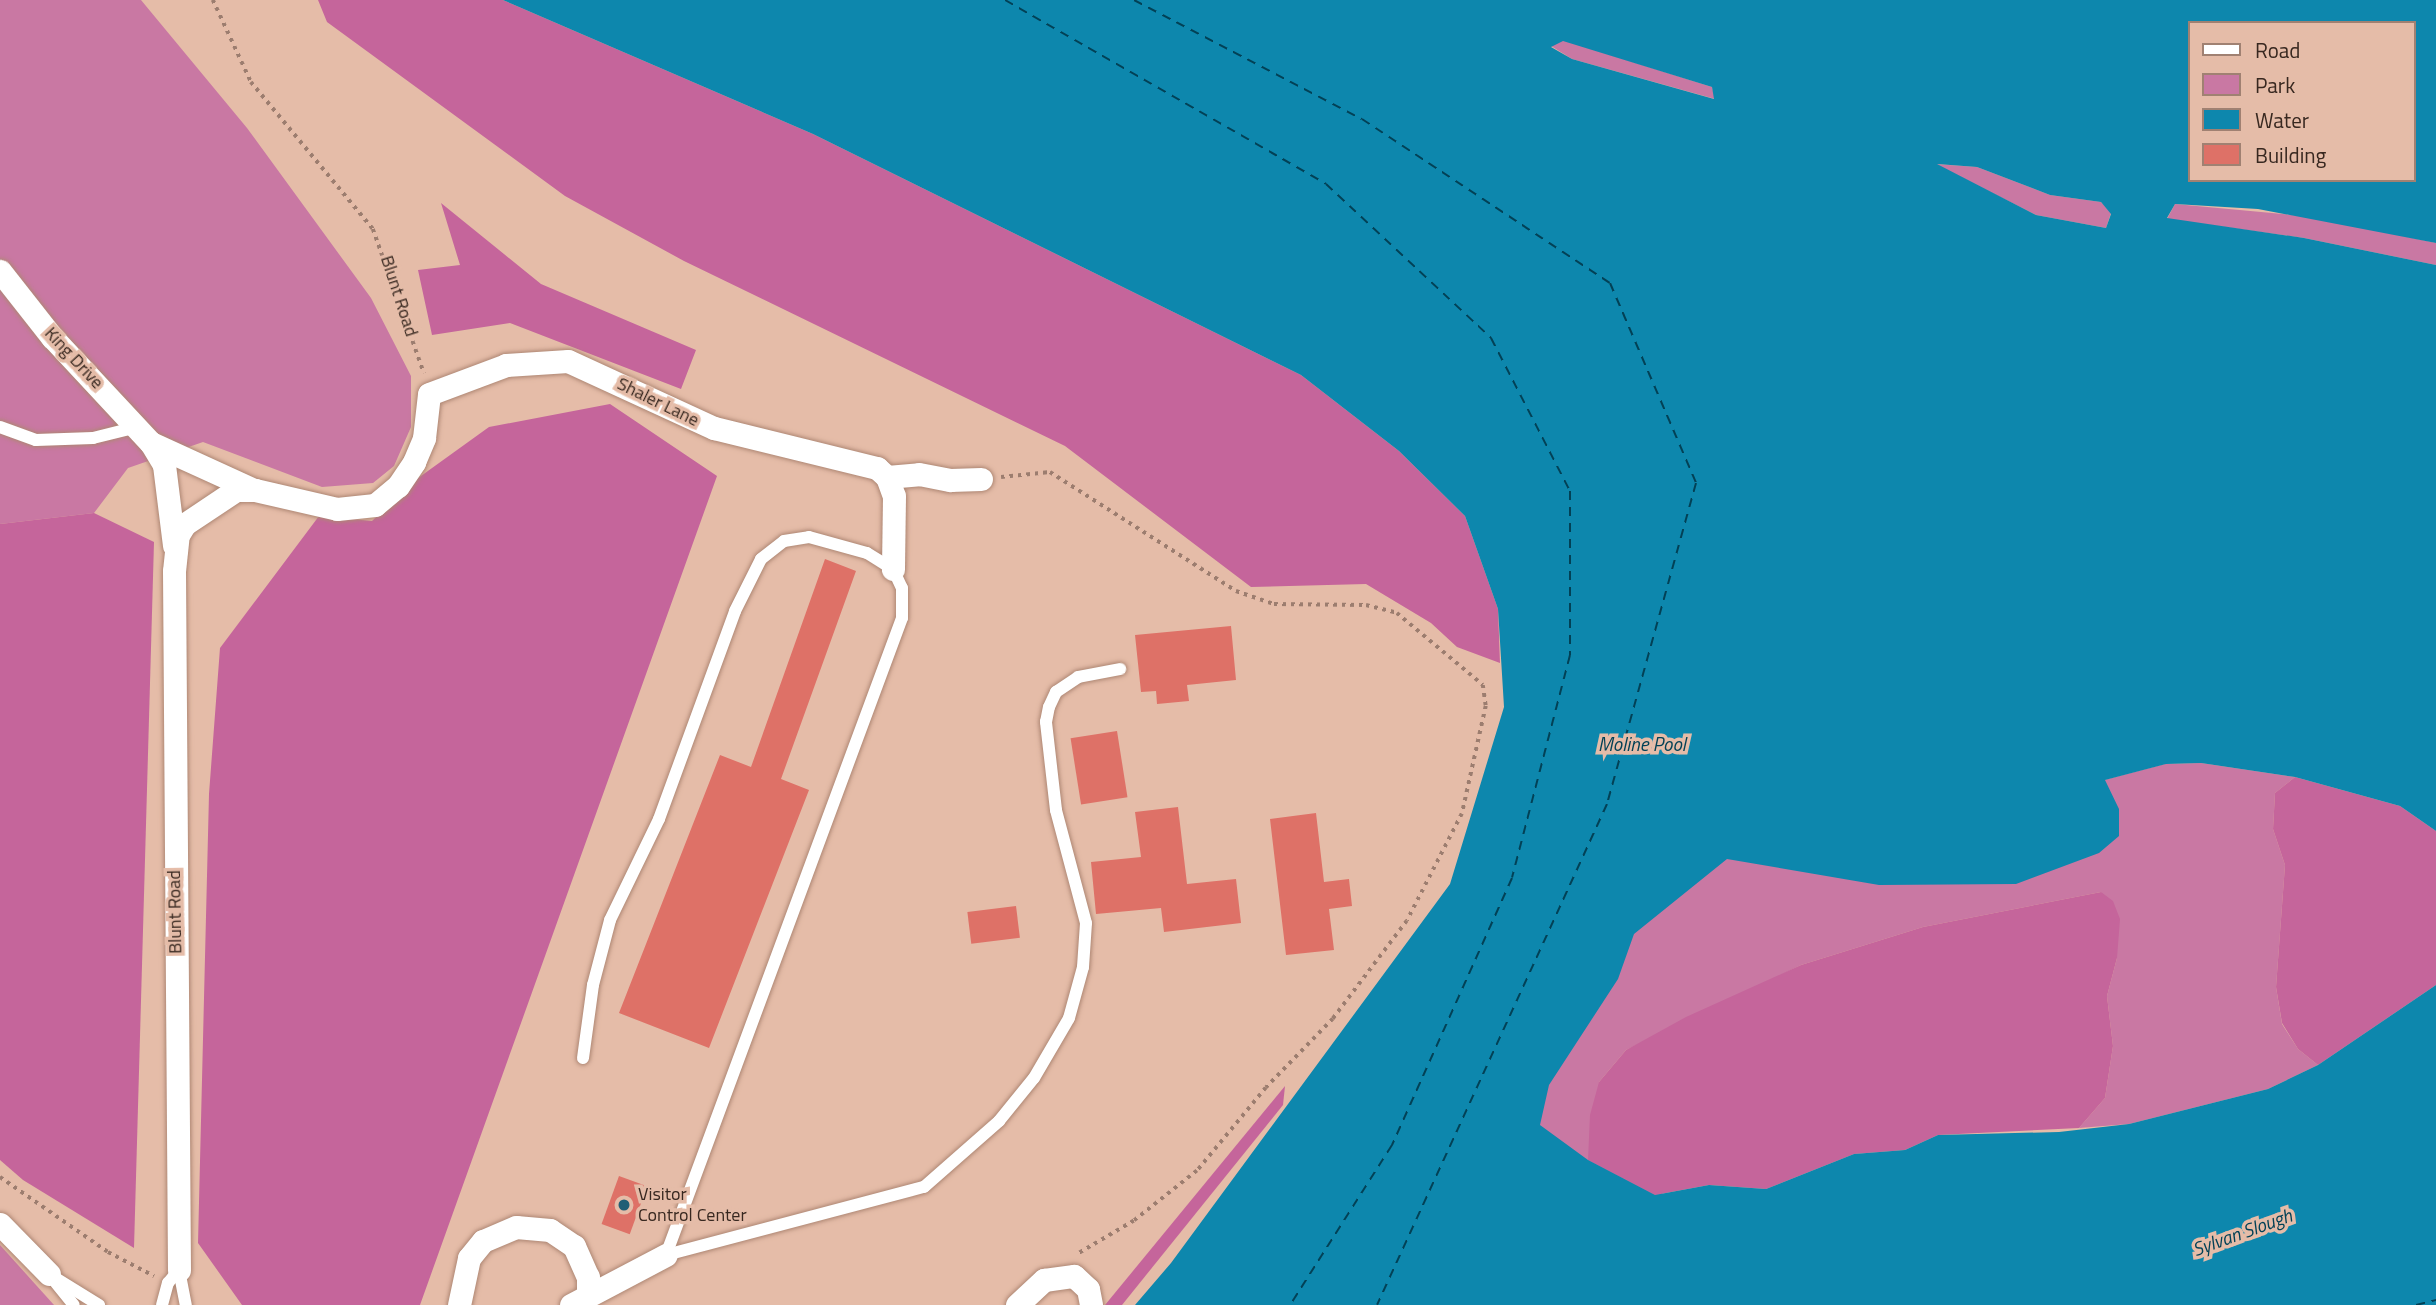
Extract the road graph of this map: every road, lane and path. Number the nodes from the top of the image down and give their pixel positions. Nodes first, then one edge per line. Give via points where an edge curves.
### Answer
1 (213, 0) edge
2 (0, 271) edge
3 (429, 394) junction
4 (0, 427) edge
5 (144, 435) junction
6 (887, 477) junction
7 (981, 479) joint
8 (255, 490) junction
9 (175, 555) junction
10 (893, 569) junction
11 (1120, 669) dead end
12 (583, 1058) dead end
13 (0, 1177) edge
14 (0, 1224) edge
15 (666, 1255) junction
16 (49, 1274) junction
17 (1044, 1280) junction
18 (169, 1288) edge
19 (579, 1300) edge
20 (74, 1305) edge
21 (99, 1305) edge
22 (150, 1305) edge
23 (186, 1305) edge
24 (459, 1305) edge
25 (1017, 1305) edge
26 (1091, 1305) edge

1 - 3 path, Blunt Road via 251,82 373,229
2 - 5 street, King Drive via 78,367
3 - 6 street, Shaler Lane via 506,365 568,361 714,428 796,451 868,464
3 - 8 street, Blunt Road via 424,438 414,462 398,486 375,505 338,509
4 - 5 lane via 36,440
5 - 8 street, Blunt Road
5 - 9 street, Blunt Road via 164,465
6 - 7 street via 919,474
6 - 10 street via 896,516
7 - 17 path via 1050,472 1236,591 1274,604 1366,606 1397,613 1483,685 1486,706 1462,814 1444,856 1407,921 1333,1018 1266,1088 1197,1171 1134,1221
8 - 9 street, Blunt Road via 236,491 198,513 178,535
9 - 18 street, Blunt Road
10 - 12 lane via 867,553 809,537 784,541 761,559 735,611 659,819 610,920 593,985
10 - 15 lane via 902,588 902,618
11 - 15 lane via 1078,677 1056,692 1049,707 1046,722 1056,810 1086,923 1083,967 1069,1018 1034,1078 999,1121 924,1187
13 - 18 path
14 - 16 street
15 - 19 street
16 - 20 lane
16 - 21 lane
17 - 25 street
17 - 26 street via 1074,1276 1088,1289
18 - 22 lane
18 - 23 lane, Blunt Road
19 - 24 street via 587,1277 574,1246 550,1230 516,1227 483,1241 469,1258

